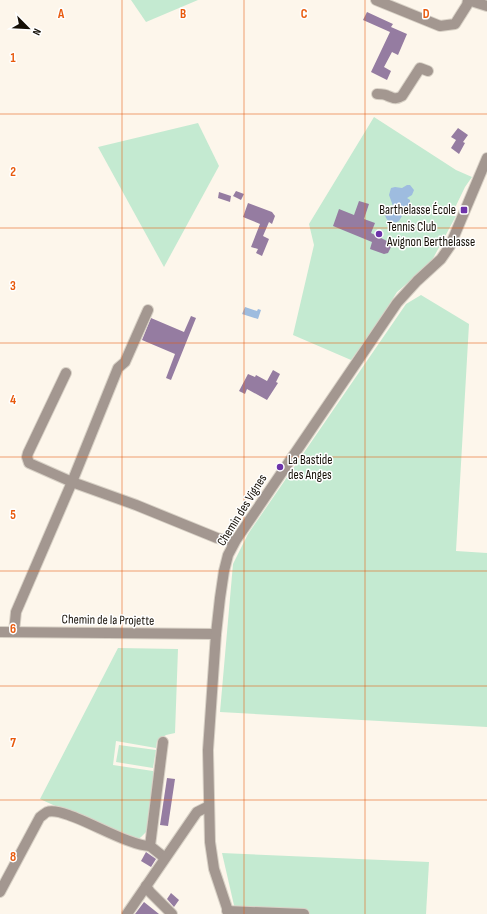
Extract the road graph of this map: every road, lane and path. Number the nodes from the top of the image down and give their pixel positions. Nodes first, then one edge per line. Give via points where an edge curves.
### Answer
1 (376, 0) edge
2 (468, 0) edge
3 (487, 6) edge
4 (428, 71) dead end
5 (377, 94) dead end
6 (487, 158) edge
7 (483, 179) edge
8 (148, 310) dead end
9 (66, 373) dead end
10 (72, 482) junction
11 (234, 542) junction
12 (0, 632) edge
13 (14, 632) junction
14 (216, 634) junction
15 (163, 742) dead end
16 (209, 806) junction
17 (150, 846) junction
18 (165, 858) junction
19 (146, 886) junction
20 (0, 892) edge
21 (228, 912) edge
22 (128, 914) edge
23 (172, 914) edge
24 (304, 914) edge

1 - 2 street via 440,26 455,24
2 - 3 street
4 - 5 street via 420,68 402,96 398,98
6 - 7 street, Chemin des Vignes
7 - 11 street, Chemin des Vignes via 450,246 441,259 397,303
8 - 10 street via 126,362 118,368
9 - 10 street via 27,457 27,462
10 - 11 street via 217,538
10 - 13 street via 16,612
11 - 14 street, Chemin des Vignes via 224,571
12 - 13 street, Chemin de la Projette
13 - 14 street, Chemin de la Projette
14 - 16 street, Chemin des Vignes via 208,750
15 - 17 street
16 - 18 street via 197,812
16 - 21 street, Chemin des Vignes via 214,869
17 - 18 street
17 - 20 street via 127,840 64,814 48,811 40,818
18 - 19 street
19 - 22 street
19 - 23 street
21 - 24 street

